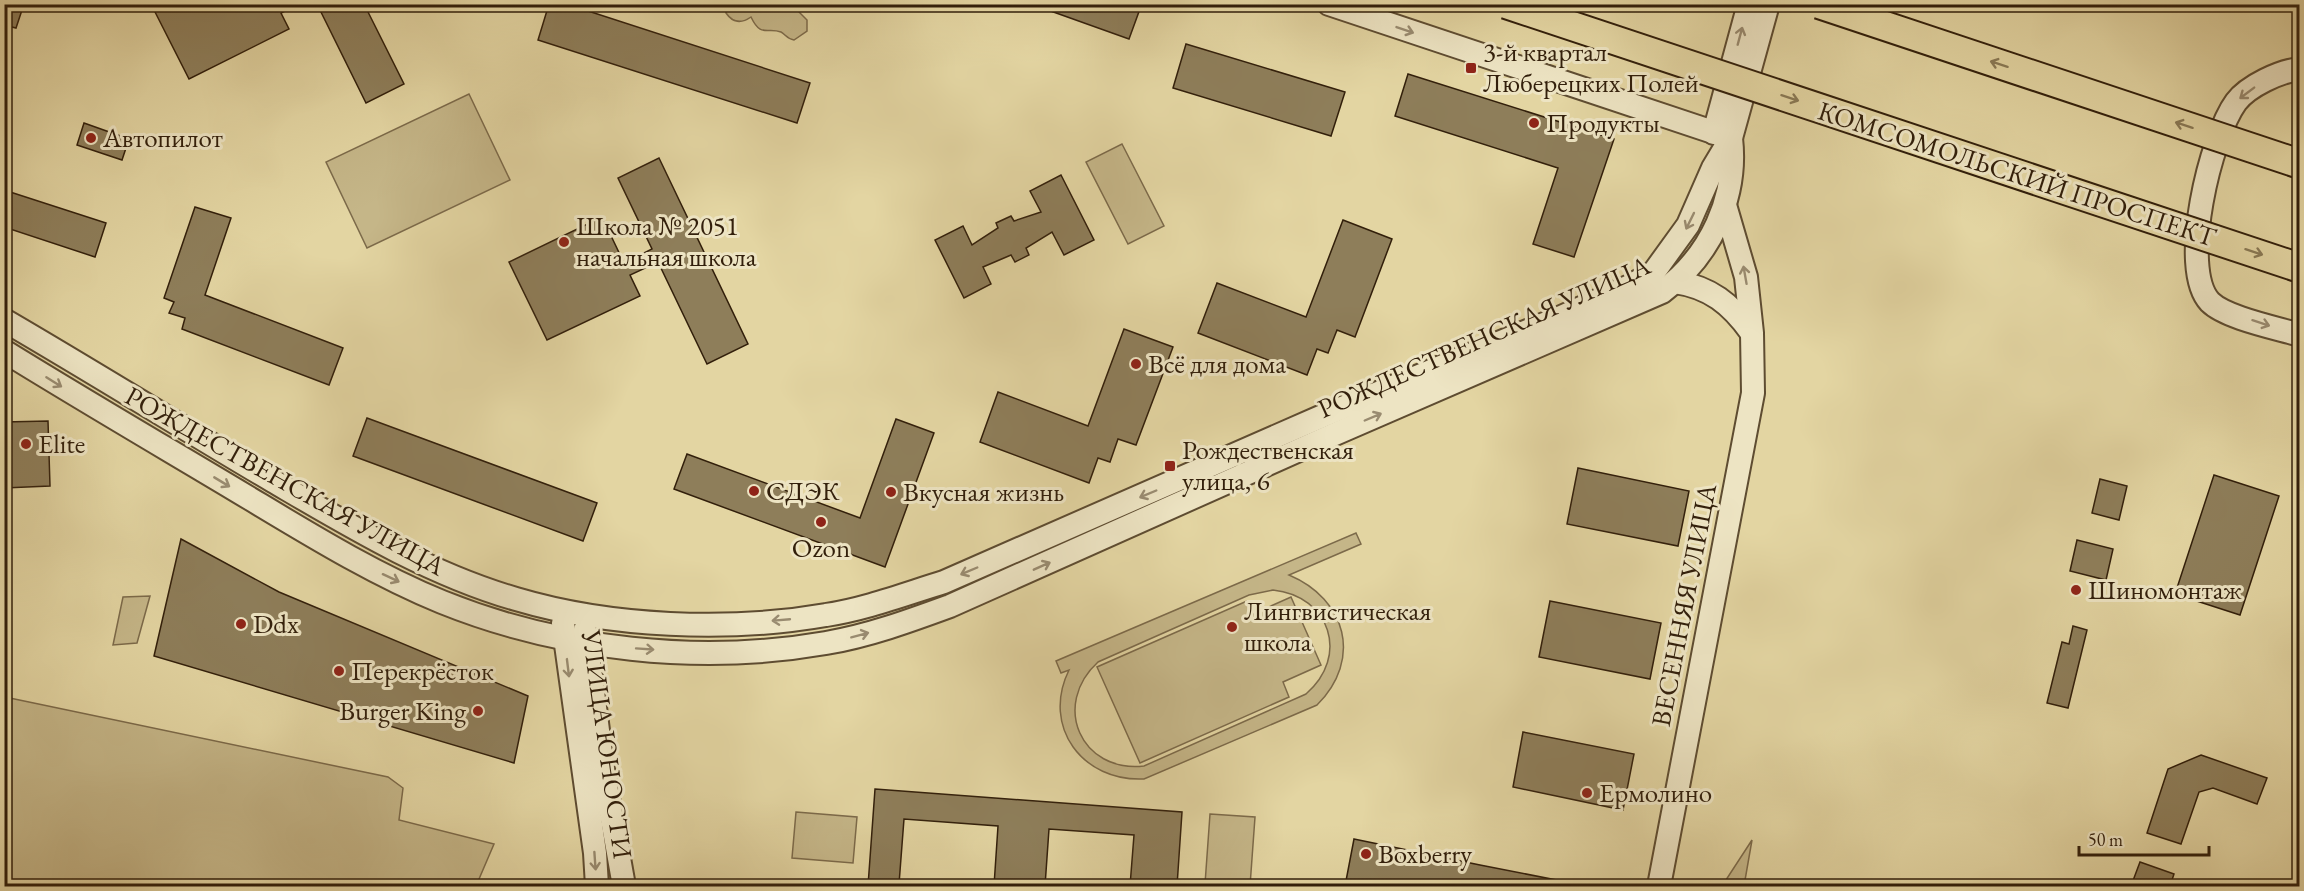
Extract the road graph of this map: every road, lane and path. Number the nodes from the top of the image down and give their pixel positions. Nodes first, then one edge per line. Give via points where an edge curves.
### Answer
1 (1329, 4) edge
2 (1506, 4) edge
3 (1749, 4) edge
4 (1768, 4) edge
5 (1819, 4) edge
6 (2300, 69) edge
7 (1725, 144) junction
8 (2300, 164) edge
9 (1725, 205) junction
10 (2300, 267) edge
11 (1675, 282) junction
12 (4, 320) edge
13 (1752, 333) junction
14 (2300, 335) edge
15 (4, 351) edge
16 (561, 610) junction
17 (584, 614) junction
18 (565, 638) junction
19 (587, 642) junction
20 (597, 886) edge
21 (624, 886) edge
22 (1659, 886) edge

1 -> 7 street
2 -> 10 main road, КОМСОМОЛЬСКИЙ ПРОСПЕКТ, bridge
7 -> 3 street
4 - 7 street
8 -> 5 main road, bridge
6 -> 14 street via 2255,87 2237,100 2221,127 2207,178 2197,248 2198,271 2209,301 2220,310
7 - 9 street, РОЖДЕСТВЕНСКАЯ УЛИЦА
7 -> 17 street, РОЖДЕСТВЕНСКАЯ УЛИЦА via 1688,225 1654,272 1632,285 944,582 824,616 736,624
9 - 11 street, РОЖДЕСТВЕНСКАЯ УЛИЦА via 1700,255
13 -> 9 street, ВЕСЕННЯЯ УЛИЦА via 1743,260
11 - 13 street via 1713,293 1735,309
19 -> 11 street, РОЖДЕСТВЕНСКАЯ УЛИЦА via 620,648 736,653 825,644 896,626 1036,569 1331,435 1614,314
12 - 16 street, РОЖДЕСТВЕНСКАЯ УЛИЦА via 399,553 515,599
13 - 22 street, ВЕСЕННЯЯ УЛИЦА via 1753,393
15 -> 18 street, РОЖДЕСТВЕНСКАЯ УЛИЦА via 379,572 442,602
16 - 17 street, РОЖДЕСТВЕНСКАЯ УЛИЦА
16 - 18 street, УЛИЦА ЮНОСТИ
17 - 19 street, УЛИЦА ЮНОСТИ
18 - 19 street, РОЖДЕСТВЕНСКАЯ УЛИЦА
18 -> 20 street, УЛИЦА ЮНОСТИ
19 - 21 street, УЛИЦА ЮНОСТИ via 603,769

